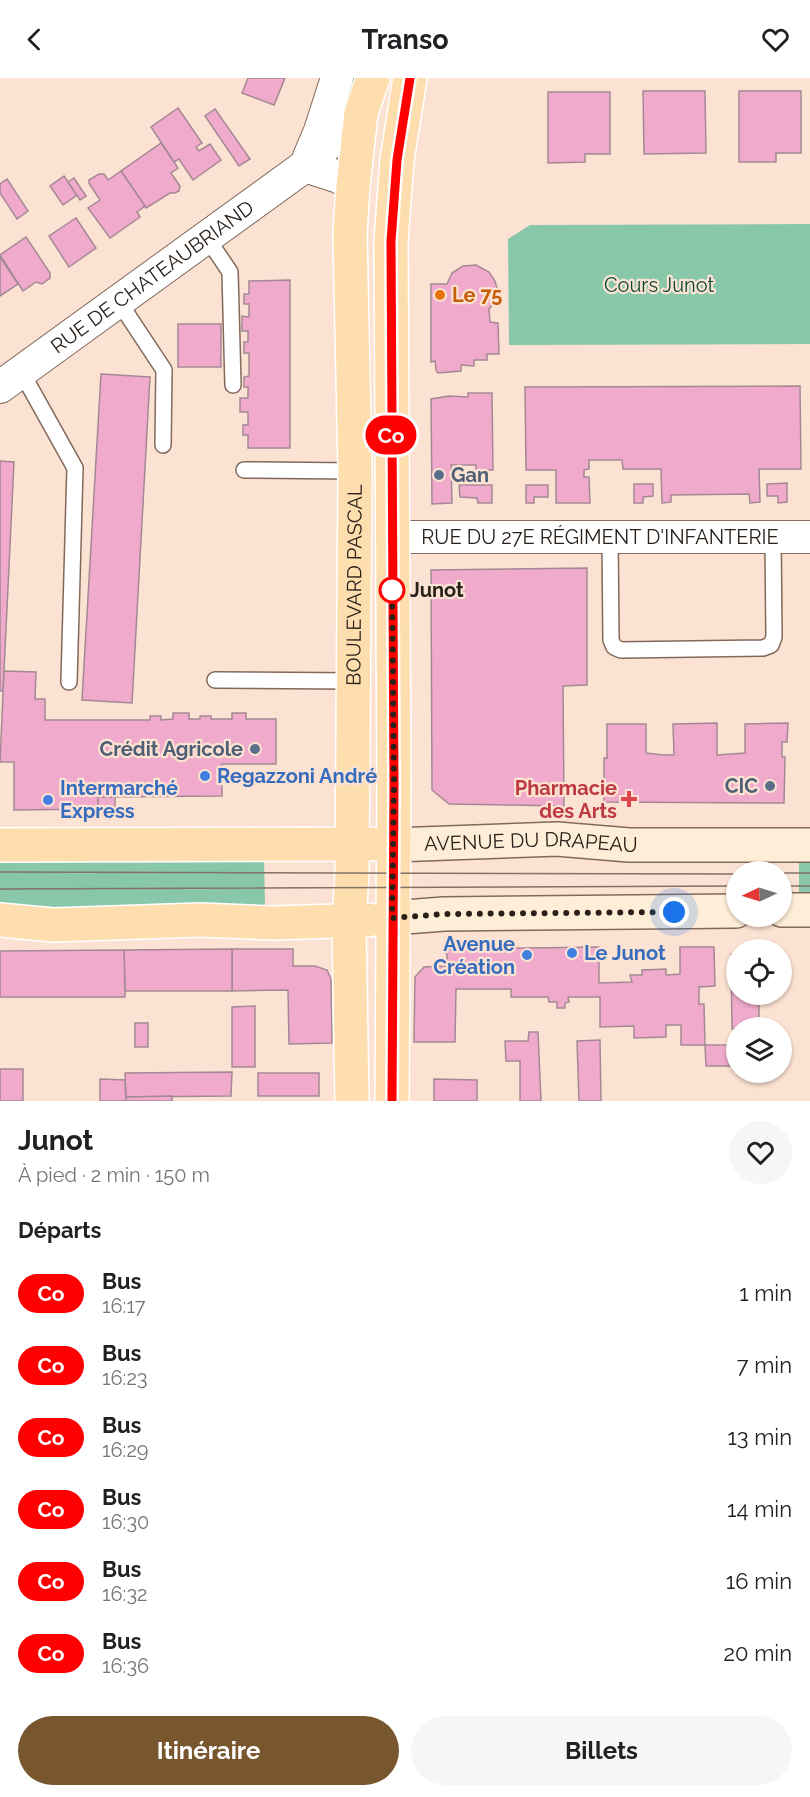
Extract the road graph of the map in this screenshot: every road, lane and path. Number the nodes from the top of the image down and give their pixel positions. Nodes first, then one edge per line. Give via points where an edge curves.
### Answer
1 (337, 78) edge
2 (373, 78) edge
3 (416, 82) edge
4 (361, 113) junction
5 (305, 166) junction
6 (353, 186) junction
7 (207, 238) junction
8 (119, 302) junction
9 (11, 380) edge
10 (233, 385) dead end
11 (163, 445) dead end
12 (244, 470) dead end
13 (355, 471) junction
14 (392, 537) junction
15 (610, 537) junction
16 (810, 537) edge
17 (773, 538) junction
18 (215, 680) dead end
19 (354, 681) junction
20 (69, 682) dead end
21 (0, 844) edge
22 (352, 844) junction
23 (393, 844) junction
24 (810, 845) edge
25 (792, 910) edge
26 (810, 910) edge
27 (726, 911) edge
28 (392, 918) junction
29 (0, 920) edge
30 (349, 922) junction
31 (352, 1101) edge
32 (392, 1101) edge

1 - 5 street
2 - 4 main road, BOULEVARD PASCAL
3 - 14 main road, BOULEVARD PASCAL via 397,160 391,241
4 - 5 street, RUE DE CHATEAUBRIAND
4 - 6 main road, BOULEVARD PASCAL
5 - 6 street
5 - 7 street, RUE DE CHATEAUBRIAND
6 - 13 main road, BOULEVARD PASCAL via 350,238
7 - 8 street, RUE DE CHATEAUBRIAND
7 - 10 lane via 230,272
8 - 9 street, RUE DE CHATEAUBRIAND
8 - 11 lane via 164,370
9 - 20 lane via 75,468
12 - 13 lane
13 - 19 main road, BOULEVARD PASCAL
14 - 15 street, RUE DU 27E RÉGIMENT D'INFANTERIE
14 - 23 main road, BOULEVARD PASCAL
15 - 17 street, RUE DU 27E RÉGIMENT D'INFANTERIE
15 - 17 lane via 611,640 621,650 771,645
16 - 17 street, RUE DU 27E RÉGIMENT D'INFANTERIE
18 - 19 lane
19 - 22 main road, BOULEVARD PASCAL
21 - 22 main road, AVENUE DU DRAPEAU
22 - 23 main road, AVENUE DU DRAPEAU
22 - 30 main road, BOULEVARD PASCAL
23 - 24 main road, AVENUE DU DRAPEAU via 557,839 629,845
23 - 28 main road, BOULEVARD PASCAL
25 - 26 main road
27 - 28 main road
28 - 30 main road
28 - 32 main road, BOULEVARD PASCAL
29 - 30 main road via 53,925 200,920
30 - 31 main road, BOULEVARD PASCAL

